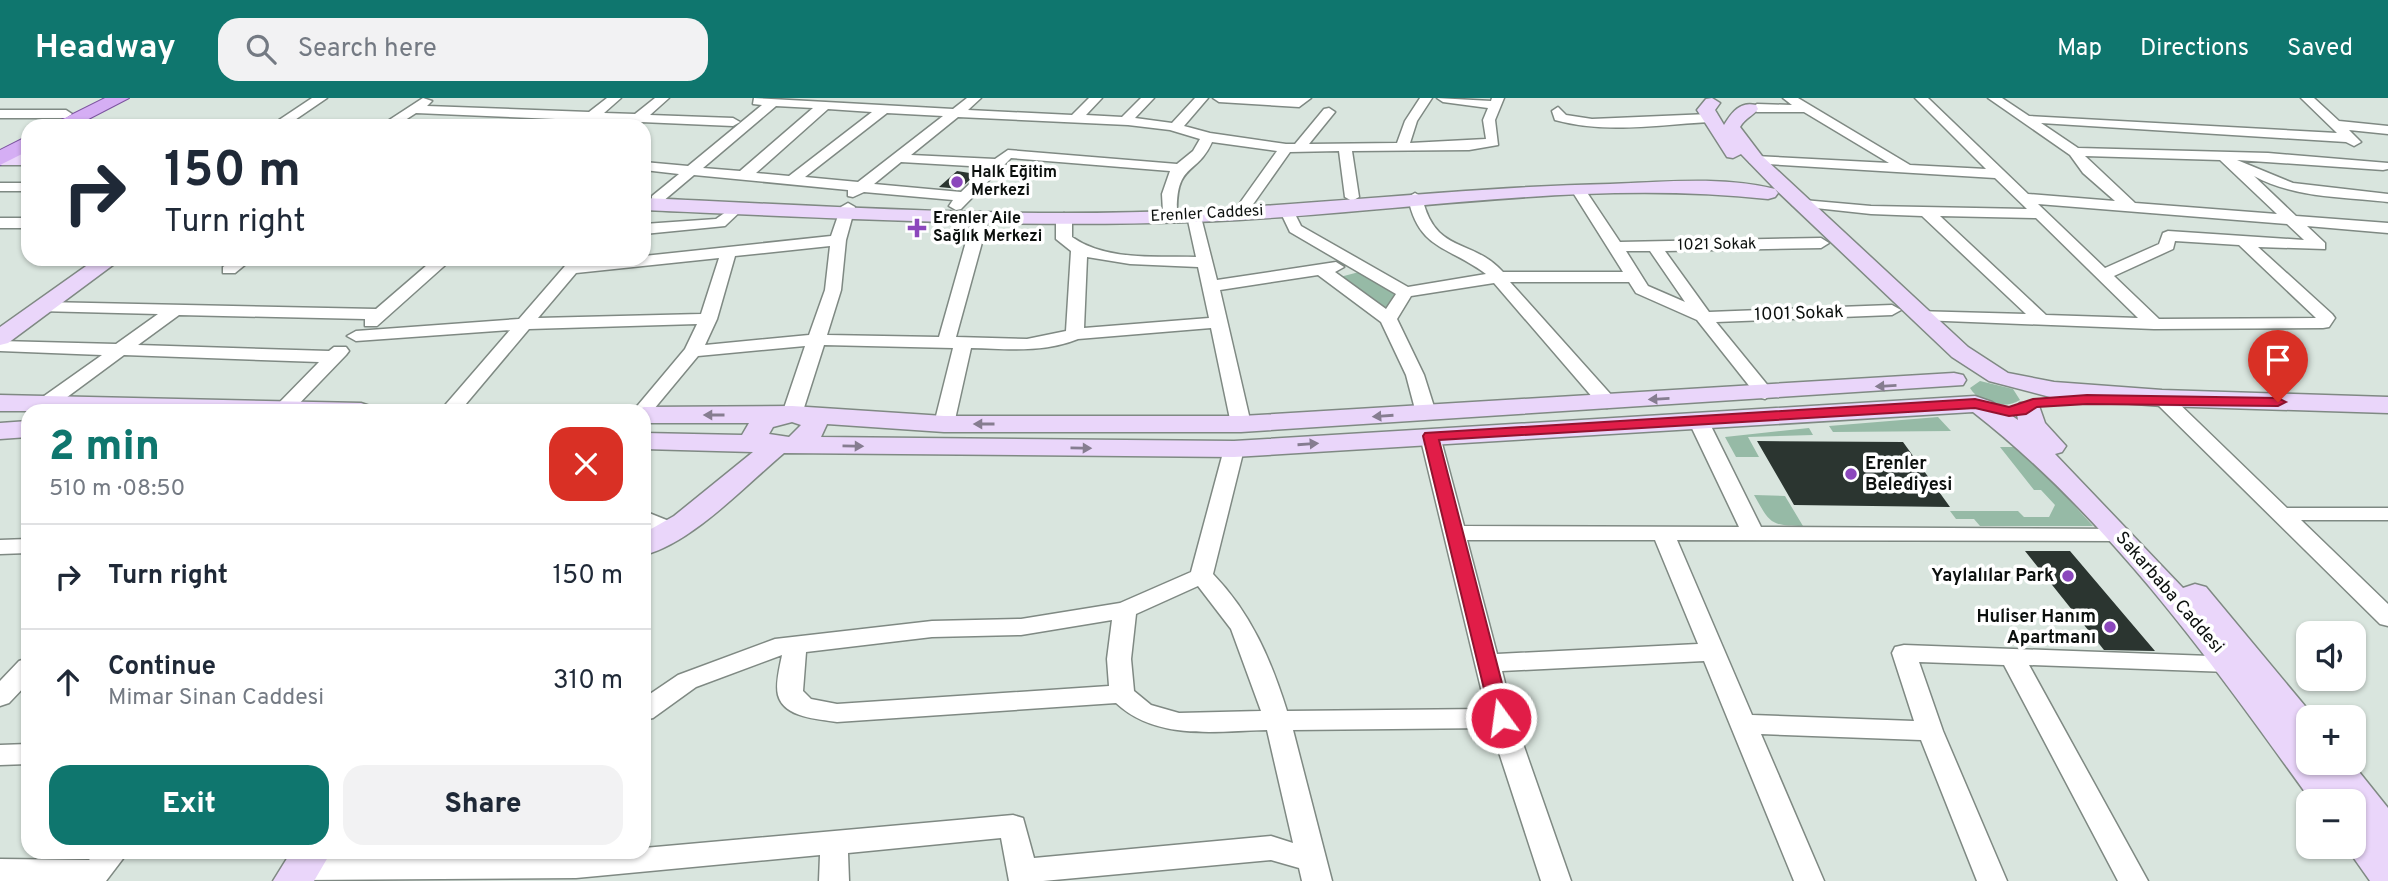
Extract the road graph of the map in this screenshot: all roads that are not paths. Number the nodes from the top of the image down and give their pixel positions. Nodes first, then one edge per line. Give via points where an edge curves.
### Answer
1 (100, 98) edge
2 (120, 98) edge
3 (321, 98) edge
4 (430, 98) edge
5 (538, 98) edge
6 (560, 98) edge
7 (615, 98) edge
8 (663, 98) edge
9 (975, 98) edge
10 (1096, 98) edge
11 (1148, 98) edge
12 (1202, 98) edge
13 (1219, 98) edge
14 (1305, 98) edge
15 (1426, 98) edge
16 (1443, 98) edge
17 (1789, 98) edge
18 (1921, 98) edge
19 (1994, 98) edge
20 (2307, 98) edge
21 (767, 100) edge
22 (1496, 102) edge
23 (411, 103) edge
24 (1706, 103) edge
25 (1759, 103) edge
26 (825, 105) junction
27 (884, 109) junction
28 (1802, 109) junction
29 (1558, 111) dead end
30 (1329, 112) dead end
31 (520, 113) junction
32 (0, 114) edge
33 (542, 114) junction
34 (952, 114) junction
35 (401, 117) junction
36 (40, 119) edge
37 (68, 119) edge
38 (71, 119) edge
39 (288, 119) edge
40 (398, 119) edge
41 (520, 119) edge
42 (574, 119) edge
43 (582, 119) edge
44 (638, 119) edge
45 (1075, 119) junction
46 (2030, 119) junction
47 (651, 122) edge
48 (733, 122) junction
49 (1123, 123) junction
50 (2337, 125) junction
51 (1175, 128) junction
52 (2388, 130) edge
53 (1207, 137) junction
54 (2350, 138) junction
55 (1293, 147) junction
56 (1402, 147) junction
57 (1345, 148) junction
58 (2075, 152) junction
59 (896, 158) junction
60 (2226, 158) junction
61 (998, 163) junction
62 (2386, 164) edge
63 (651, 167) edge
64 (1753, 167) junction
65 (1179, 168) junction
66 (1907, 168) junction
67 (680, 171) junction
68 (2000, 174) junction
69 (742, 177) junction
70 (789, 181) junction
71 (0, 187) edge
72 (21, 187) edge
73 (858, 188) junction
74 (1579, 191) junction
75 (1768, 193) junction
76 (651, 195) edge
77 (1352, 197) junction
78 (1415, 197) junction
79 (651, 198) edge
80 (651, 198) edge
81 (2025, 198) junction
82 (2388, 198) edge
83 (1797, 202) junction
84 (958, 204) junction
85 (1244, 206) junction
86 (737, 208) junction
87 (2132, 208) junction
88 (844, 209) junction
89 (1286, 209) junction
90 (21, 210) edge
91 (0, 211) edge
92 (1170, 212) junction
93 (1927, 212) junction
94 (2042, 214) junction
95 (1195, 216) junction
96 (981, 217) junction
97 (1064, 218) junction
98 (2293, 221) junction
99 (0, 223) edge
100 (21, 223) edge
101 (651, 228) edge
102 (2388, 228) edge
103 (838, 240) junction
104 (2243, 241) junction
105 (1821, 243) junction
106 (1654, 246) junction
107 (1614, 247) junction
108 (729, 251) junction
109 (1079, 251) junction
110 (651, 258) edge
111 (1204, 262) junction
112 (1353, 262) junction
113 (100, 266) edge
114 (234, 266) edge
115 (436, 266) edge
116 (573, 266) edge
117 (229, 270) dead end
118 (1322, 271) junction
119 (2103, 275) junction
120 (1500, 277) junction
121 (1633, 277) junction
122 (1210, 286) junction
123 (1405, 292) junction
124 (44, 307) junction
125 (175, 310) junction
126 (1892, 310) junction
127 (380, 314) junction
128 (1920, 315) junction
129 (1705, 317) junction
130 (708, 319) junction
131 (1388, 319) junction
132 (2042, 320) junction
133 (1219, 322) junction
134 (523, 324) junction
135 (2154, 324) junction
136 (1075, 334) junction
137 (356, 336) junction
138 (0, 338) edge
139 (818, 340) junction
140 (955, 343) junction
141 (0, 346) edge
142 (121, 350) junction
143 (693, 351) junction
144 (334, 357) junction
145 (2005, 378) junction
146 (1955, 379) junction
147 (1765, 393) junction
148 (2162, 398) junction
149 (1607, 402) junction
150 (0, 403) edge
151 (22, 404) edge
152 (45, 404) edge
153 (289, 404) edge
154 (456, 404) edge
155 (650, 404) edge
156 (1979, 405) junction
157 (2388, 405) edge
158 (2031, 406) junction
159 (651, 413) edge
160 (792, 415) junction
161 (1698, 420) junction
162 (944, 424) junction
163 (1428, 425) junction
164 (21, 430) edge
165 (0, 431) edge
166 (1238, 437) junction
167 (651, 441) edge
168 (776, 445) junction
169 (2281, 514) junction
170 (2388, 514) edge
171 (651, 521) edge
172 (671, 530) junction
173 (1457, 533) junction
174 (1663, 533) junction
175 (1753, 533) junction
176 (2119, 534) junction
177 (651, 542) edge
178 (21, 546) edge
179 (0, 547) edge
180 (1201, 576) junction
181 (1125, 610) junction
182 (2385, 612) edge
183 (795, 644) junction
184 (1713, 652) junction
185 (2011, 655) junction
186 (1487, 663) junction
187 (2229, 663) junction
188 (21, 674) edge
189 (1122, 694) junction
190 (0, 697) edge
191 (651, 706) edge
192 (1501, 718) junction
193 (2296, 718) edge
194 (1275, 720) junction
195 (1743, 724) junction
196 (1930, 732) junction
197 (21, 754) edge
198 (0, 755) edge
199 (2341, 775) edge
200 (2323, 789) edge
201 (2388, 835) edge
202 (834, 842) junction
203 (2366, 845) edge
204 (576, 866) edge
205 (302, 867) edge
206 (99, 869) edge
207 (0, 871) edge
208 (1314, 871) edge
209 (2388, 875) edge
210 (1023, 876) edge
211 (834, 881) edge
212 (1556, 881) edge
213 (1809, 881) edge
214 (1992, 881) edge
215 (2133, 881) edge

1 - 37 main road
2 - 38 main road
3 - 39 street
4 - 23 street
5 - 31 street
6 - 33 street
7 - 43 street
8 - 44 street
9 - 34 street
10 - 45 street
11 - 49 street
12 - 51 street
13 - 14 street via 1279,104 1300,103
15 - 56 street
16 - 22 street
17 - 28 street
18 - 68 street
19 - 46 street
20 - 50 street
21 - 26 street
21 - 48 street
21 - 67 street
22 - 56 street via 1489,120 1493,142
23 - 31 street
23 - 35 street
24 - 25 main road via 1733,109
24 - 29 street via 1593,123 1566,120
24 - 64 main road
25 - 28 street
25 - 64 main road via 1740,113 1731,127
26 - 27 street
26 - 69 street
27 - 34 street
27 - 70 street
28 - 66 street
30 - 55 street
31 - 33 street
32 - 36 street
33 - 42 street
34 - 45 street
34 - 59 street
35 - 40 street
35 - 41 street
45 - 49 street
46 - 54 street
46 - 58 street
47 - 48 street
48 - 67 street
49 - 51 street
50 - 52 street
50 - 54 street
51 - 53 street
53 - 55 street
53 - 65 street
54 - 62 street
55 - 57 street
55 - 85 street
56 - 57 street
57 - 77 street
58 - 60 street
58 - 87 street via 2088,170
59 - 61 street
59 - 73 street
60 - 62 street
60 - 82 street via 2294,187
60 - 98 street
61 - 65 street via 1008,154
61 - 84 street
63 - 67 street
64 - 66 street
64 - 75 main road
64 - 77 main road, Erenler Caddesi via 1737,179 1691,183 1454,188
64 - 83 main road
65 - 92 street via 1168,194
66 - 68 street
67 - 69 street
67 - 76 street
68 - 81 street
69 - 70 street
70 - 73 street
71 - 72 street
73 - 84 street
73 - 88 street
74 - 75 main road, Erenler Caddesi via 1711,187
74 - 78 main road, Erenler Caddesi
74 - 107 street
75 - 105 main road
77 - 85 main road, Erenler Caddesi
78 - 89 main road, Erenler Caddesi
78 - 120 street via 1417,216 1433,239 1494,268
79 - 86 main road, Erenler Caddesi
80 - 88 main road, Erenler Caddesi
81 - 87 street
81 - 94 street
83 - 93 street
83 - 128 main road
84 - 88 main road, Erenler Caddesi
84 - 92 main road, Erenler Caddesi
85 - 92 main road, Erenler Caddesi
86 - 88 main road, Erenler Caddesi
86 - 101 street via 720,223
87 - 98 street
88 - 96 main road, Erenler Caddesi
88 - 103 street
89 - 95 main road, Erenler Caddesi
89 - 112 street via 1295,229
90 - 91 street
93 - 94 street
93 - 132 street
94 - 119 street
95 - 97 main road, Erenler Caddesi
95 - 111 street
96 - 97 main road, Erenler Caddesi
96 - 140 street
97 - 109 street via 1064,239
98 - 102 street
98 - 104 street via 2319,246
99 - 100 street
103 - 108 street
103 - 139 street via 833,290
104 - 119 street via 2168,236 2167,246
104 - 135 street via 2326,318 2323,323
105 - 106 street, 1021 Sokak
105 - 126 main road
106 - 107 street, 1021 Sokak
106 - 129 street
107 - 121 street
108 - 110 street
108 - 130 street
109 - 111 street
109 - 136 street
111 - 122 street
112 - 118 street
112 - 123 street
113 - 124 main road
114 - 117 street
115 - 127 street
116 - 134 street
118 - 122 street
118 - 131 street
119 - 135 street
120 - 121 street
120 - 123 street
120 - 149 street
121 - 129 street via 1642,289
122 - 133 street
123 - 131 street
124 - 125 street
124 - 138 main road
125 - 127 street
125 - 142 street
126 - 129 street, 1001 Sokak
126 - 146 main road via 1934,350
127 - 137 street
128 - 132 street
128 - 145 main road via 1961,352
129 - 147 street
130 - 134 street
130 - 143 street
131 - 163 street via 1415,375
132 - 135 street
133 - 136 street
133 - 166 street
134 - 137 street
134 - 154 street
136 - 140 street via 1027,344
137 - 144 street
139 - 140 street
139 - 143 street
139 - 160 street
140 - 162 street
141 - 142 street
142 - 144 street
142 - 152 street
143 - 155 street
144 - 153 street
145 - 146 main road via 1973,373
145 - 148 main road via 2054,390
145 - 158 main road, Sakarbaba Caddesi via 2029,392
146 -> 147 main road
146 - 156 main road, Sakarbaba Caddesi via 1957,392
147 -> 149 main road
148 - 157 main road
148 - 158 main road
148 - 169 street
149 - 163 main road
150 - 151 main road
156 - 158 main road via 2009,411
156 - 161 main road
156 - 176 main road, Sakarbaba Caddesi via 2011,425
158 - 193 main road, Sakarbaba Caddesi via 2032,425 2225,627
160 -> 159 main road
160 - 162 main road
160 - 168 main road via 814,424 812,432 801,440
161 - 163 main road
161 - 175 street
166 -> 162 main road
163 - 166 main road
163 - 173 street
164 - 165 main road
168 -> 166 main road
166 - 180 street
167 - 168 main road
168 - 172 main road
169 - 170 street
169 - 182 street
171 - 172 street
172 - 177 main road
173 - 174 street
173 - 186 street
174 - 175 street
174 - 184 street
175 - 176 street
176 - 187 main road, Sakarbaba Caddesi
178 - 179 street
180 - 181 street
180 - 194 street via 1228,605 1252,649
181 - 183 street via 1021,626 932,629
181 - 189 street via 1119,659
183 - 189 street via 790,694 803,707 837,713
183 - 191 street via 775,647 687,681
184 - 186 street
184 - 195 street
185 - 187 street
185 - 196 street via 1904,653
185 - 215 street
186 - 192 street
187 - 200 main road, Sakarbaba Caddesi
188 - 190 street
189 - 194 street via 1142,712 1179,722
192 - 194 street
192 - 212 street
194 - 208 street
195 - 196 street
195 - 213 street
196 - 214 street
197 - 198 street
199 - 201 main road
202 - 204 street
202 - 210 street via 1013,826
202 - 211 street
203 - 209 main road
204 - 205 street
206 - 207 street
208 - 210 street via 1271,848

